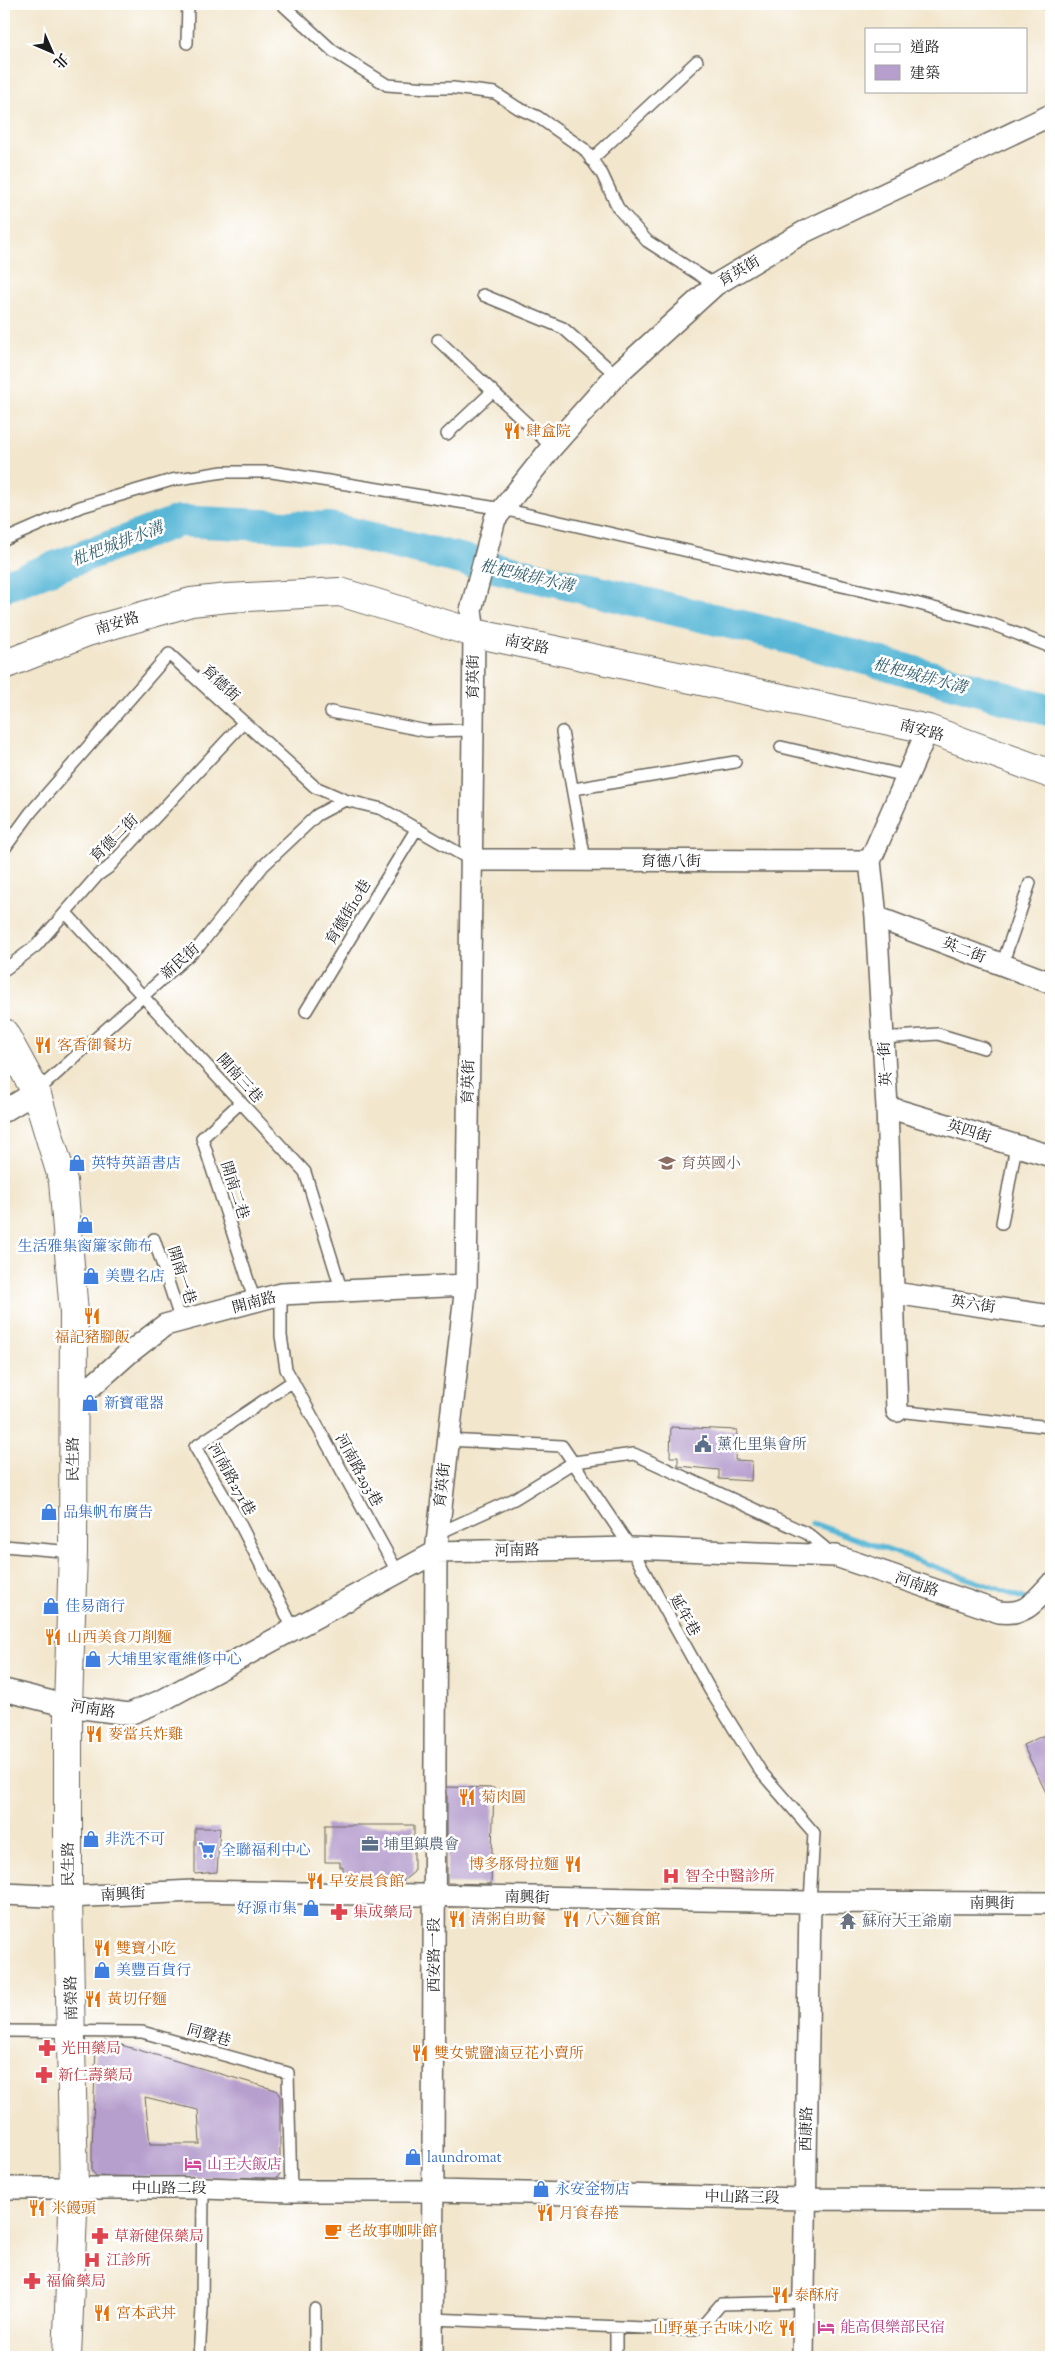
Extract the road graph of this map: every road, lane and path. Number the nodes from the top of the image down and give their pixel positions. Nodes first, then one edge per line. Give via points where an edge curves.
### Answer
1 (188, 4) edge
2 (282, 4) edge
3 (1047, 4) edge
4 (1051, 6) edge
5 (187, 43) dead end
6 (697, 61) dead end
7 (1051, 115) edge
8 (591, 160) junction
9 (715, 285) junction
10 (483, 295) dead end
11 (438, 340) dead end
12 (616, 375) junction
13 (493, 391) junction
14 (447, 434) dead end
15 (552, 447) junction
16 (499, 514) junction
17 (4, 540) edge
18 (472, 621) junction
19 (1051, 647) edge
20 (4, 665) edge
21 (331, 712) dead end
22 (243, 723) junction
23 (473, 730) junction
24 (928, 730) junction
25 (562, 732) dead end
26 (781, 747) dead end
27 (735, 762) dead end
28 (1051, 774) edge
29 (906, 776) junction
30 (574, 789) junction
31 (345, 800) junction
32 (417, 828) junction
33 (4, 848) edge
34 (471, 860) junction
35 (585, 860) junction
36 (870, 861) junction
37 (1030, 883) dead end
38 (66, 913) junction
39 (876, 917) junction
40 (1002, 965) junction
41 (4, 970) edge
42 (1051, 982) edge
43 (143, 995) junction
44 (306, 1011) dead end
45 (4, 1033) edge
46 (883, 1038) junction
47 (984, 1048) dead end
48 (36, 1092) junction
49 (241, 1102) junction
50 (887, 1106) junction
51 (4, 1111) edge
52 (1016, 1146) junction
53 (1051, 1156) edge
54 (1002, 1223) dead end
55 (154, 1239) dead end
56 (466, 1285) junction
57 (342, 1292) junction
58 (894, 1293) junction
59 (281, 1294) junction
60 (255, 1302) junction
61 (1051, 1316) edge
62 (181, 1321) junction
63 (293, 1381) junction
64 (73, 1403) junction
65 (897, 1412) joint
66 (1051, 1427) edge
67 (447, 1440) junction
68 (574, 1462) junction
69 (436, 1543) junction
70 (4, 1546) edge
71 (631, 1548) junction
72 (72, 1552) junction
73 (836, 1556) junction
74 (398, 1573) junction
75 (1051, 1584) edge
76 (294, 1630) junction
77 (4, 1690) edge
78 (68, 1706) junction
79 (4, 1894) edge
80 (434, 1896) junction
81 (68, 1897) junction
82 (810, 1902) junction
83 (1051, 1903) edge
84 (72, 2029) junction
85 (4, 2030) edge
86 (4, 2188) edge
87 (202, 2188) junction
88 (74, 2189) junction
89 (291, 2191) junction
90 (432, 2191) junction
91 (805, 2199) junction
92 (1051, 2200) edge
93 (802, 2302) junction
94 (315, 2308) dead end
95 (432, 2319) junction
96 (616, 2327) junction
97 (67, 2357) edge
98 (198, 2357) edge
99 (315, 2357) edge
100 (432, 2357) edge
101 (616, 2357) edge
102 (803, 2357) edge

1 - 5 lane
2 - 8 lane via 333,51 387,85 495,93 584,149
3 - 4 lane
6 - 8 lane
7 - 9 street, 育英街 via 804,232
8 - 9 lane via 602,174 618,208 647,241
9 - 12 street, 育英街
10 - 12 lane via 564,328
11 - 13 lane
12 - 15 street, 育英街
13 - 14 lane
13 - 15 lane
15 - 16 street, 育英街
16 - 17 lane via 297,475 223,472 172,480 114,496
16 - 18 street, 育英街
16 - 19 lane via 908,601 989,623
18 - 20 street, 南安路 via 340,592 228,598 165,608 87,632
18 - 23 street, 育英街
18 - 24 street, 南安路
21 - 23 lane via 427,731
22 - 31 lane, 育德街 via 315,787
22 - 33 lane, 育德街 via 168,654 31,812
22 - 38 lane, 育德二街
23 - 34 street, 育英街
24 - 28 street, 南安路
24 - 29 street, 英一街
25 - 30 lane
26 - 29 lane
27 - 30 lane
29 - 36 street, 英一街
30 - 35 lane
31 - 32 lane, 育德街 via 382,809
31 - 43 lane, 新民街 via 317,815 262,866 200,945
32 - 34 lane, 育德街
32 - 44 lane, 育德街10巷
34 - 35 street, 育德八街
34 - 56 street, 育英街
35 - 36 street, 育德八街
36 - 39 street, 英一街
37 - 40 lane
38 - 41 lane, 育德二街 via 36,946
38 - 43 lane, 開南三巷
39 - 40 street, 英二街
39 - 46 street, 英一街
40 - 42 street, 英二街
43 - 48 lane, 新民街
43 - 49 lane, 開南三巷
45 - 48 street, 民生路
46 - 47 lane via 938,1034
46 - 50 street, 英一街
48 - 51 street, 新民街
48 - 64 street, 民生路 via 63,1182 74,1313
49 - 57 lane, 開南三巷 via 306,1172
49 - 60 lane, 開南二巷 via 202,1138
50 - 52 street, 英四街
50 - 58 street, 英一街
52 - 53 street, 英四街
52 - 54 lane
55 - 62 lane, 開南一巷
56 - 57 street, 開南路
56 - 67 street, 育英街
57 - 59 street, 開南路
58 - 61 street, 英六街
58 - 65 street, 英一街
59 - 60 street, 開南路
59 - 63 lane, 河南路293巷 via 281,1336 286,1369
60 - 62 street, 開南路
62 - 64 street, 開南路 via 165,1325
63 - 74 lane, 河南路293巷
63 - 76 lane, 河南路271巷 via 195,1447 238,1520
64 - 72 street, 民生路
65 - 66 lane
67 - 68 lane, 延年巷 via 562,1446
67 - 69 street, 育英街
68 - 69 lane
68 - 71 lane, 延年巷
68 - 73 lane via 634,1454 808,1534
69 - 71 street, 河南路
69 - 74 street, 河南路
69 - 80 street, 西安路一段
70 - 72 lane
71 - 73 street, 河南路
71 - 82 lane, 延年巷 via 710,1690 761,1772 814,1833
72 - 78 street, 民生路
73 - 75 street, 河南路 via 998,1612 1013,1614 1028,1609
74 - 76 street, 河南路
76 - 78 street, 河南路 via 164,1700 129,1714
77 - 78 street, 河南路
78 - 81 street, 民生路
79 - 81 street, 南興街
80 - 81 street, 南興街 via 189,1891
80 - 82 street, 南興街
80 - 90 street, 西安路一段
81 - 84 street, 南榮路
82 - 83 street, 南興街
82 - 91 street, 西康路
84 - 85 lane, 同聲巷
84 - 88 street, 南榮路
84 - 89 lane, 同聲巷 via 142,2032 288,2073
86 - 88 street, 中山路二段
87 - 88 street, 中山路二段
87 - 89 street, 中山路二段
87 - 98 lane via 202,2309
88 - 97 street
89 - 90 street, 中山路二段
90 - 91 street, 中山路三段
90 - 95 street, 西安路一段
91 - 92 street, 中山路三段
91 - 93 street, 西康路
93 - 96 lane via 721,2304 704,2324 692,2330
93 - 102 street, 西康路
94 - 99 lane
95 - 96 lane
95 - 100 street, 西安路一段
96 - 101 lane

